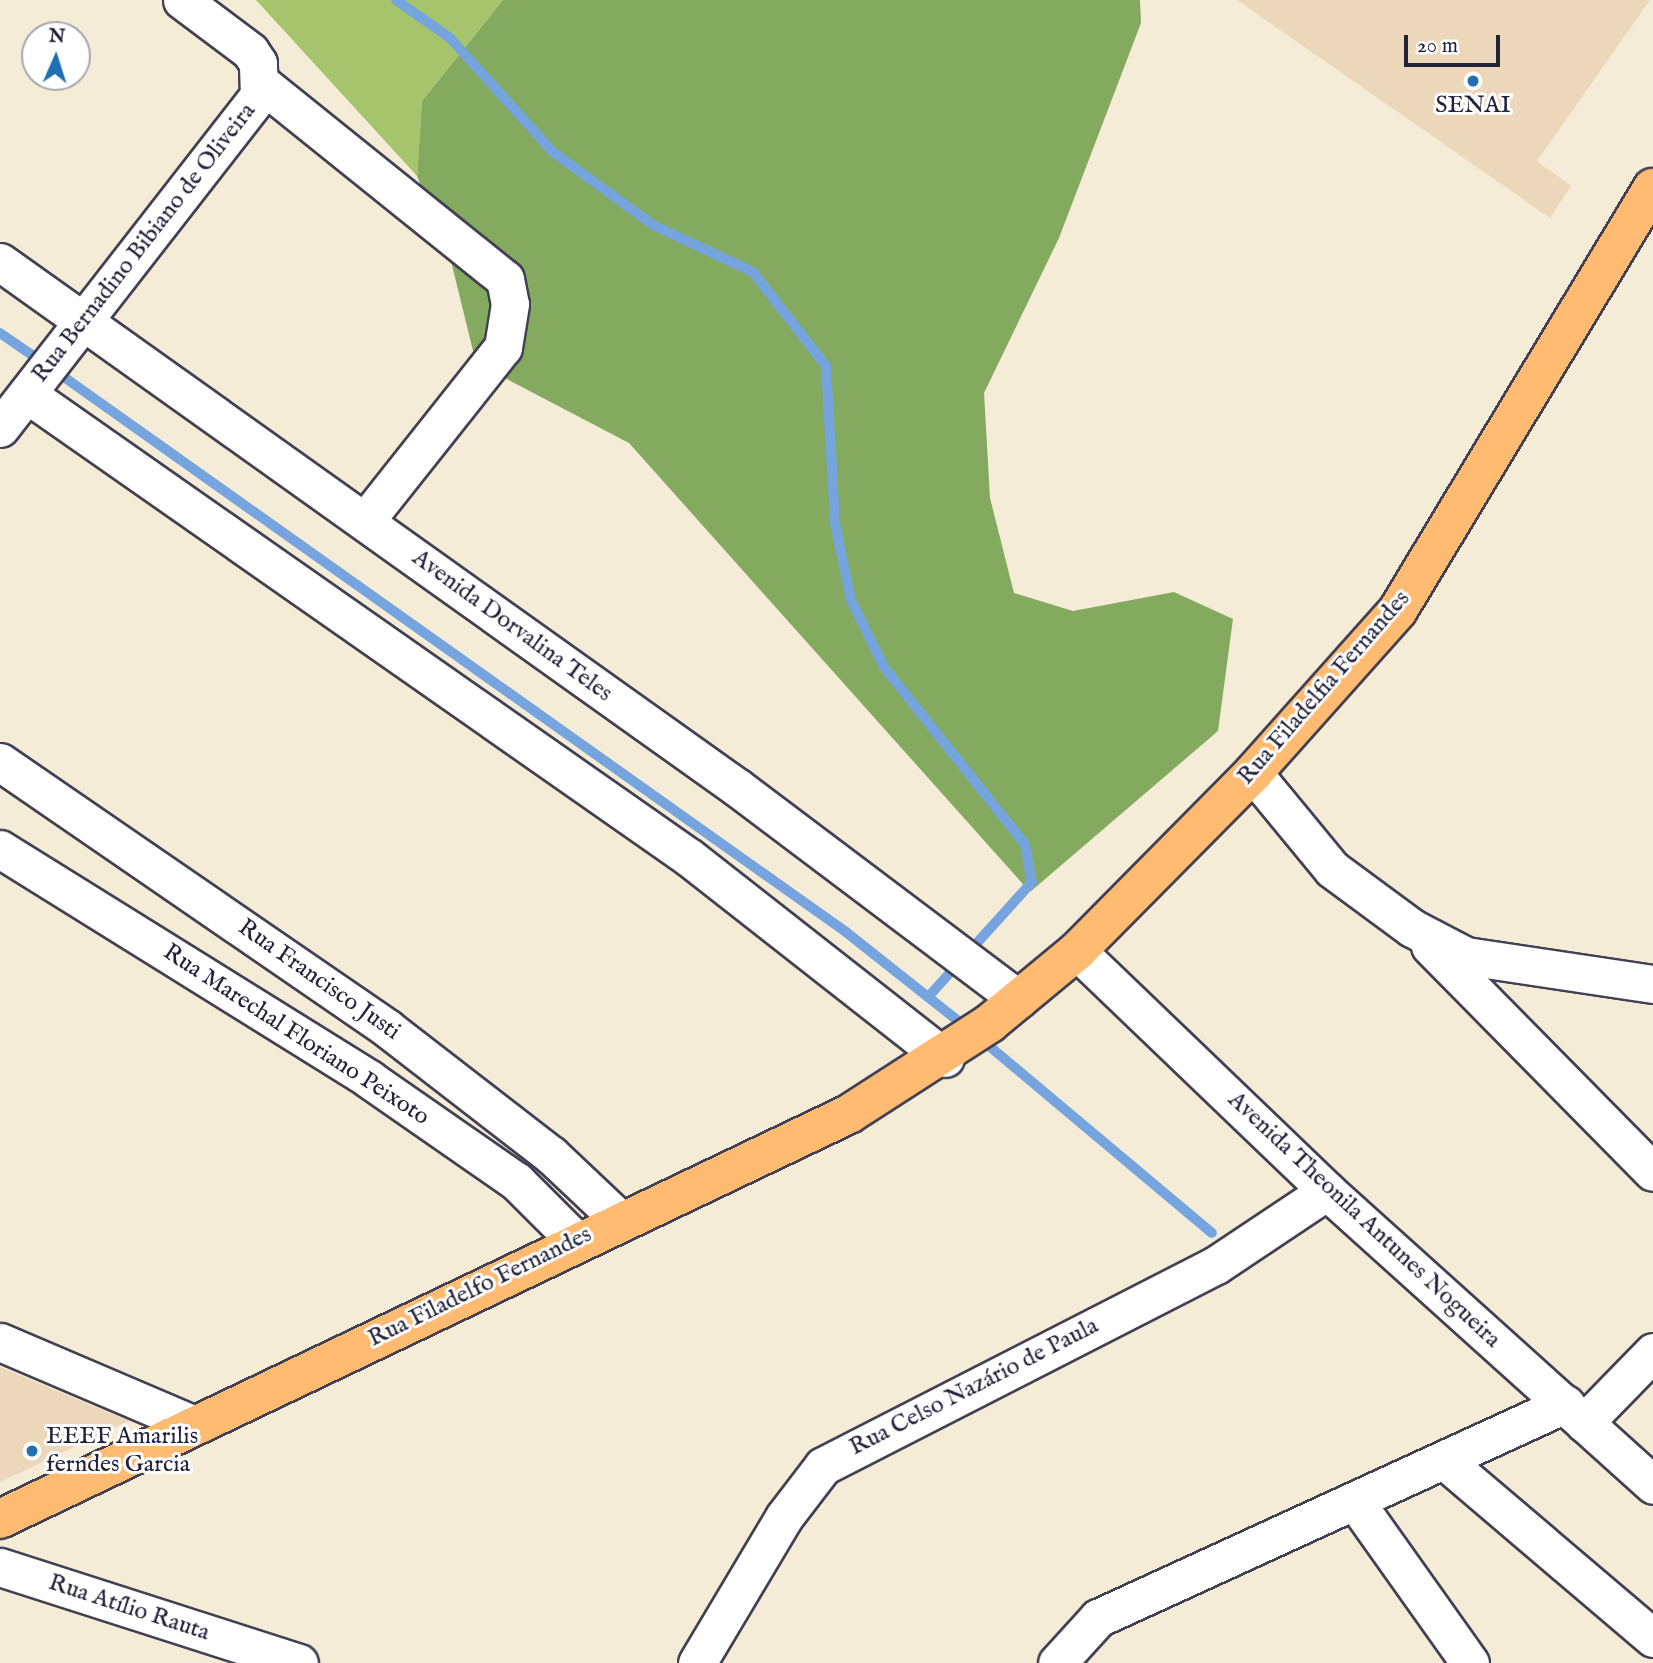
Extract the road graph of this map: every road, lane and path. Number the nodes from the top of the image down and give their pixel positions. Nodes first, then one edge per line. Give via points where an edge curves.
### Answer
1 (182, 0) edge
2 (256, 67) junction
3 (1653, 188) edge
4 (0, 262) edge
5 (74, 331) junction
6 (31, 388) junction
7 (0, 428) edge
8 (365, 521) junction
9 (0, 762) edge
10 (1253, 773) junction
11 (0, 849) edge
12 (1412, 928) junction
13 (1077, 951) junction
14 (1653, 984) edge
15 (1004, 1011) junction
16 (951, 1054) junction
17 (1653, 1172) edge
18 (1327, 1191) junction
19 (620, 1220) junction
20 (576, 1241) junction
21 (0, 1342) edge
22 (1653, 1352) edge
23 (1574, 1413) junction
24 (192, 1424) junction
25 (1445, 1461) junction
26 (1653, 1485) edge
27 (1357, 1504) junction
28 (0, 1519) edge
29 (0, 1567) edge
30 (1653, 1638) edge
31 (299, 1663) edge
32 (697, 1663) edge
33 (1057, 1663) edge
34 (1470, 1663) edge

1 - 2 street
2 - 5 street, Rua Bernadino Bibiano de Oliveira via 250,111
2 - 8 street via 505,279 510,304 503,347
3 - 10 main road, Rua Filadelfia Fernandes via 1398,610
4 - 5 street, Avenida Dorvalina Teles
5 - 6 street, Rua Bernadino Bibiano de Oliveira
5 - 8 street, Avenida Dorvalina Teles
6 - 7 street, Rua Bernadino Bibiano de Oliveira
6 - 16 street via 690,858
8 - 15 street, Avenida Dorvalina Teles via 939,937 976,967
9 - 19 street, Rua Francisco Justi via 410,1045 551,1155
10 - 12 street via 1332,869
10 - 13 main road, Rua Filadelfia Fernandes
11 - 20 street, Rua Marechal Floriano Peixoto via 369,1079 516,1181
12 - 14 street via 1466,956
12 - 17 street
13 - 15 main road, Rua Filadelfia Fernandes
13 - 18 street, Avenida Theonila Antunes Nogueira
15 - 16 main road, Rua Filadelfo Fernandes
16 - 19 main road, Rua Filadelfo Fernandes via 849,1114
18 - 23 street, Avenida Theonila Antunes Nogueira
18 - 32 street, Rua Celso Nazário de Paula via 1216,1265 823,1465 784,1517
19 - 20 main road, Rua Filadelfo Fernandes
20 - 24 main road, Rua Filadelfo Fernandes
21 - 24 street
22 - 23 street
23 - 25 street
23 - 26 street, Avenida Theonila Antunes Nogueira
24 - 28 main road, Rua Filadelfo Fernandes
25 - 27 street
25 - 30 street
27 - 33 street via 1098,1618
27 - 34 street
29 - 31 street, Rua Atílio Rauta

